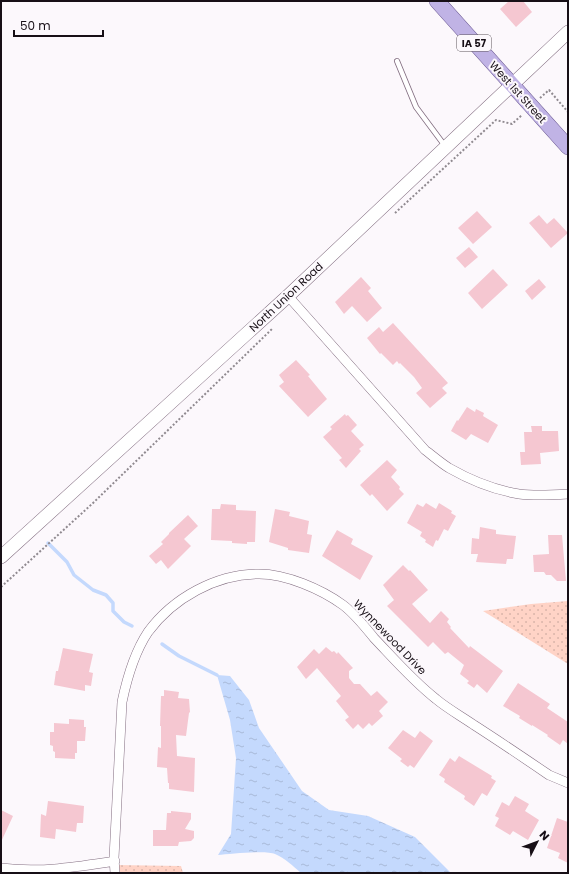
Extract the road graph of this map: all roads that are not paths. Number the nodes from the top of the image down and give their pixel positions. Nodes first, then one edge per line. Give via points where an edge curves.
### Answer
1 (437, 1) edge
2 (568, 32) edge
3 (397, 61) dead end
4 (512, 86) junction
5 (446, 147) junction
6 (568, 147) edge
7 (288, 296) junction
8 (568, 494) edge
9 (1, 557) edge
10 (568, 783) edge
11 (115, 861) junction
12 (1, 868) edge
13 (115, 873) edge

1 - 4 main road, West 1st Street / IA 57
2 - 4 main road, North Union Road
3 - 5 lane via 416,107
4 - 5 main road, North Union Road
4 - 6 main road, West 1st Street / IA 57
5 - 7 main road, North Union Road
7 - 8 street via 425,450 448,468 496,488 519,494
7 - 9 main road, North Union Road
10 - 11 street, Wynnewood Drive via 549,775 437,700 413,679 343,606 321,592 300,583 260,574 238,575 220,580 179,601 157,621 136,654 122,702
11 - 12 street via 48,869
11 - 13 street, Wynnewood Drive

